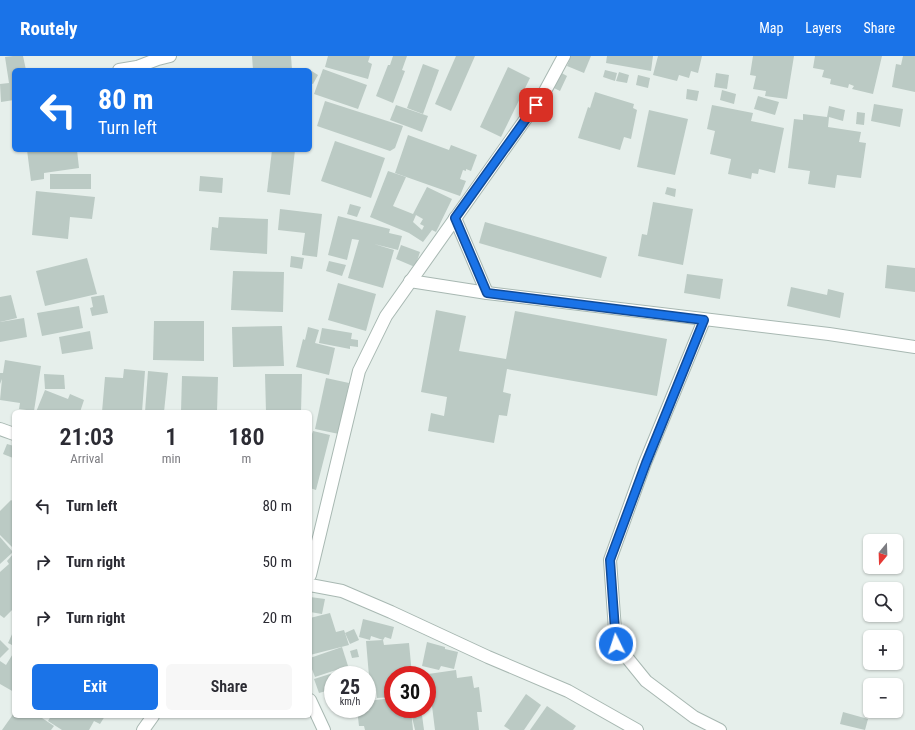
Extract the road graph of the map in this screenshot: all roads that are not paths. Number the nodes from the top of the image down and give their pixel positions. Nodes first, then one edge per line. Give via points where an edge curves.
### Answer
1 (170, 56) edge
2 (564, 56) edge
3 (131, 68) edge
4 (455, 218) junction
5 (410, 281) junction
6 (487, 293) junction
7 (704, 320) junction
8 (915, 347) edge
9 (0, 429) edge
10 (12, 433) edge
11 (312, 566) edge
12 (312, 585) edge
13 (312, 704) edge
14 (152, 718) edge
15 (143, 730) edge
16 (324, 730) edge
17 (637, 730) edge
18 (720, 730) edge

1 - 3 street
2 - 4 street via 544,93
4 - 5 street
4 - 6 street
5 - 6 street
5 - 11 street via 386,316 359,371
6 - 7 street
7 - 8 street
7 - 18 street via 610,560 616,644 646,681 694,717
9 - 10 street
12 - 17 street via 342,591 391,612 488,658 568,691
13 - 16 street
14 - 15 street

